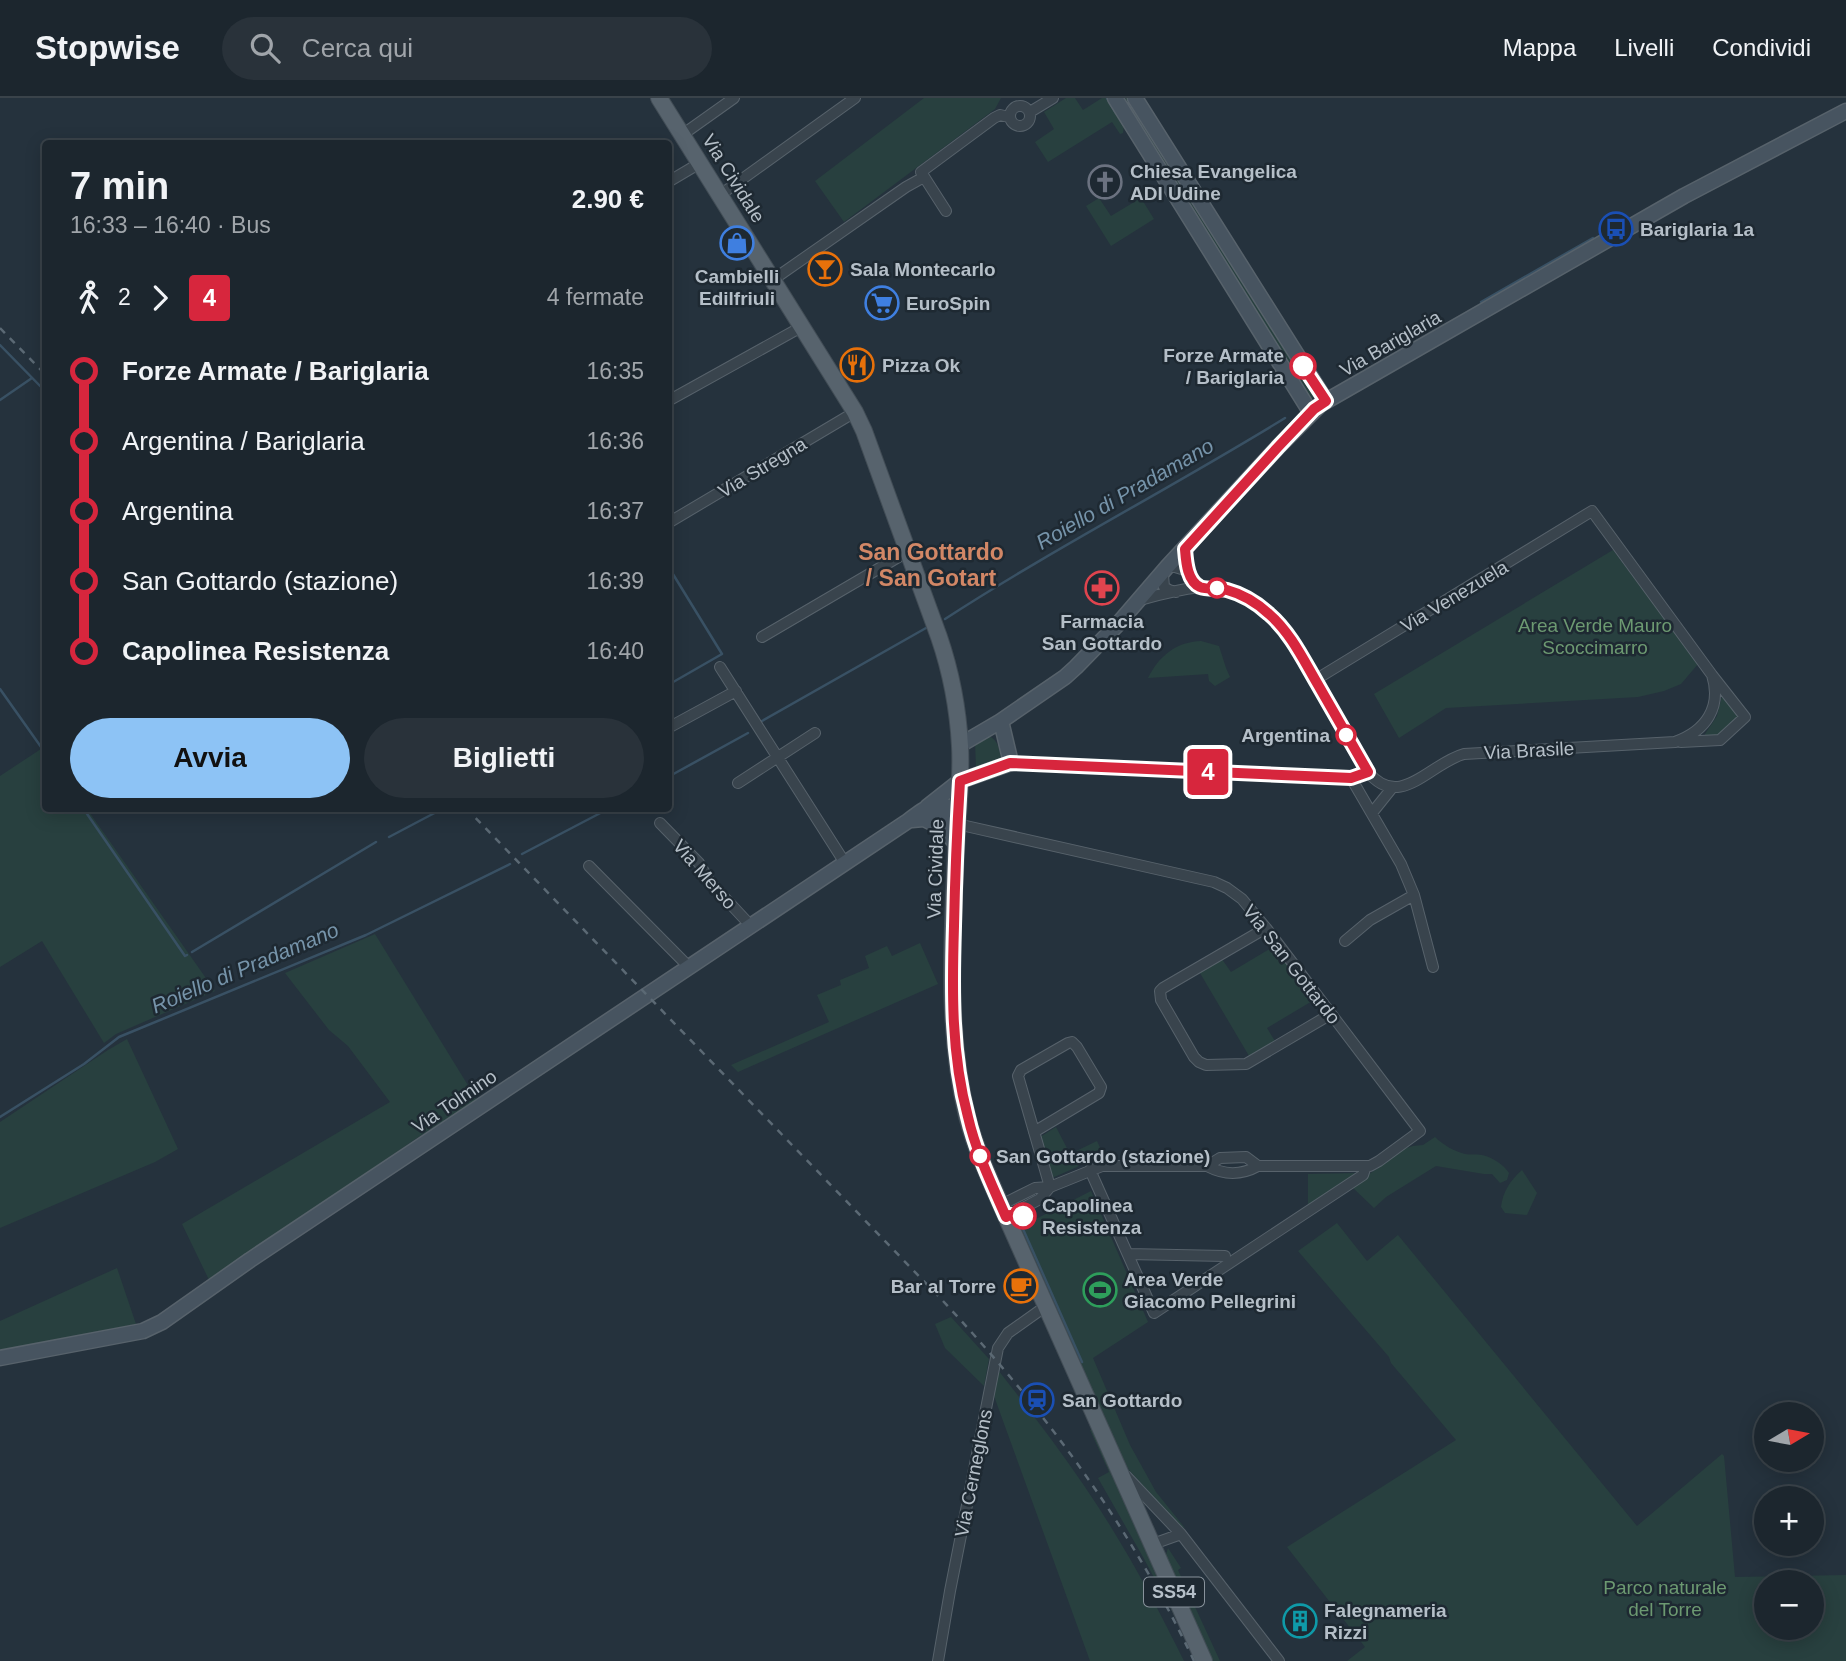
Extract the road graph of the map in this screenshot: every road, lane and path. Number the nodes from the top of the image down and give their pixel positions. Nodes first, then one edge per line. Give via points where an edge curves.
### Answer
1 (659, 98) edge
2 (734, 98) edge
3 (855, 98) edge
4 (1010, 98) edge
5 (1053, 98) edge
6 (1115, 98) edge
7 (1135, 98) edge
8 (1846, 111) edge
9 (1030, 112) junction
10 (1009, 115) junction
11 (682, 135) junction
12 (700, 163) junction
13 (924, 177) junction
14 (672, 180) edge
15 (720, 195) junction
16 (946, 211) dead end
17 (774, 279) junction
18 (803, 326) junction
19 (672, 399) edge
20 (1326, 401) junction
21 (855, 412) junction
22 (1311, 413) junction
23 (672, 521) edge
24 (1185, 549) junction
25 (907, 552) junction
26 (1167, 568) junction
27 (1188, 571) junction
28 (1201, 587) junction
29 (1176, 592) junction
30 (1138, 600) junction
31 (762, 638) dead end
32 (720, 667) dead end
33 (1712, 675) junction
34 (1315, 680) junction
35 (736, 691) junction
36 (956, 706) junction
37 (996, 724) junction
38 (672, 725) edge
39 (814, 733) dead end
40 (1675, 742) junction
41 (960, 746) junction
42 (778, 757) junction
43 (1010, 763) junction
44 (1368, 772) junction
45 (1351, 778) junction
46 (960, 781) junction
47 (738, 783) dead end
48 (1392, 788) junction
49 (925, 813) junction
50 (1372, 813) junction
51 (958, 819) junction
52 (660, 823) dead end
53 (956, 844) junction
54 (845, 863) junction
55 (589, 866) dead end
56 (1414, 895) junction
57 (751, 926) junction
58 (1266, 928) junction
59 (1345, 941) dead end
60 (689, 967) junction
61 (1433, 967) dead end
62 (1331, 1014) junction
63 (1034, 1132) junction
64 (1207, 1166) junction
65 (1258, 1166) junction
66 (1366, 1166) junction
67 (1090, 1170) junction
68 (1050, 1187) junction
69 (1004, 1211) junction
70 (1128, 1254) junction
71 (1225, 1256) dead end
72 (1046, 1306) junction
73 (0, 1358) edge
74 (1118, 1468) junction
75 (1181, 1534) junction
76 (1153, 1544) junction
77 (938, 1661) edge
78 (1204, 1661) edge
79 (1279, 1661) edge

1 - 11 main road, Via Cividale
2 - 11 street
3 - 15 street
4 - 10 street
5 - 9 street
6 - 22 street
7 - 20 street
8 - 20 street, Via Bariglaria via 1684,196
9 - 10 street via 1018,105
9 - 10 street via 1029,121 1022,126 1015,125
10 - 13 street via 994,118 921,172
11 - 12 main road, Via Cividale
12 - 14 street
12 - 15 main road, Via Cividale
13 - 16 street
13 - 17 street
15 - 17 main road, Via Cividale
17 - 18 main road, Via Cividale
18 - 19 street
18 - 21 main road, Via Cividale
20 - 22 street, Via Bariglaria
21 - 23 street, Via Stregna
21 - 25 main road, Via Cividale
22 - 24 street, Via Bariglaria
24 - 26 street, Via Bariglaria
24 - 27 street
25 - 31 street
25 - 36 main road, Via Cividale via 945,653
26 - 27 street
26 - 29 street via 1164,587
26 - 30 street, Via Bariglaria
27 - 28 street
28 - 29 street
28 - 34 street via 1240,595 1270,614
29 - 30 street
30 - 37 street, Via Bariglaria via 1070,673
32 - 35 street
33 - 34 street, Via Venezuela via 1592,511
33 - 40 street via 1711,714 1697,731
33 - 40 street, Via Brasile via 1745,718 1720,740
34 - 44 street
35 - 38 street
35 - 42 street
36 - 37 street via 971,725
36 - 41 main road, Via Cividale
37 - 41 street, Via Bariglaria
37 - 43 street
39 - 42 street
40 - 48 street, Via Brasile via 1464,754 1407,786
41 - 46 main road, Via Cividale
42 - 47 street
42 - 54 street
43 - 45 street
43 - 46 street, Via Tolmino
44 - 45 street
44 - 48 street
45 - 50 street
46 - 49 street, Via Tolmino
46 - 51 main road, Via Cividale
48 - 50 street, Via Brasile
49 - 51 street, Via Tolmino
49 - 53 street
49 - 54 street, Via Tolmino
50 - 56 street
51 - 53 main road, Via Cividale
51 - 58 street, Via San Gottardo via 1214,882 1242,899
52 - 57 street, Via Merso
53 - 69 main road, Via Cividale via 956,1052 972,1134
54 - 57 street, Via Tolmino
55 - 60 street
56 - 59 street via 1370,920
56 - 61 street
57 - 60 street, Via Tolmino
58 - 62 street, Via San Gottardo
58 - 62 street via 1160,991 1194,1057 1206,1065 1246,1064
60 - 73 street, Via Tolmino via 162,1322 143,1331
62 - 66 street, Via San Gottardo via 1420,1131 1376,1164
63 - 63 street via 1100,1092 1072,1042 1018,1073
63 - 68 street
64 - 65 street via 1220,1172 1246,1172
64 - 65 street via 1220,1158 1246,1157
64 - 67 street
65 - 66 street
66 - 70 street via 1363,1175 1154,1313
67 - 68 street
67 - 70 street
68 - 69 street via 1040,1199
69 - 72 main road, Via Cividale
70 - 71 street
72 - 74 main road, Via Cividale / SS54
72 - 77 street, Via Cerneglons via 1008,1333 996,1353
74 - 75 street, Via Cividale
74 - 76 main road, Via Cividale / SS54
75 - 76 street
75 - 79 street, Via Cividale
76 - 78 main road, Via Cividale / SS54

